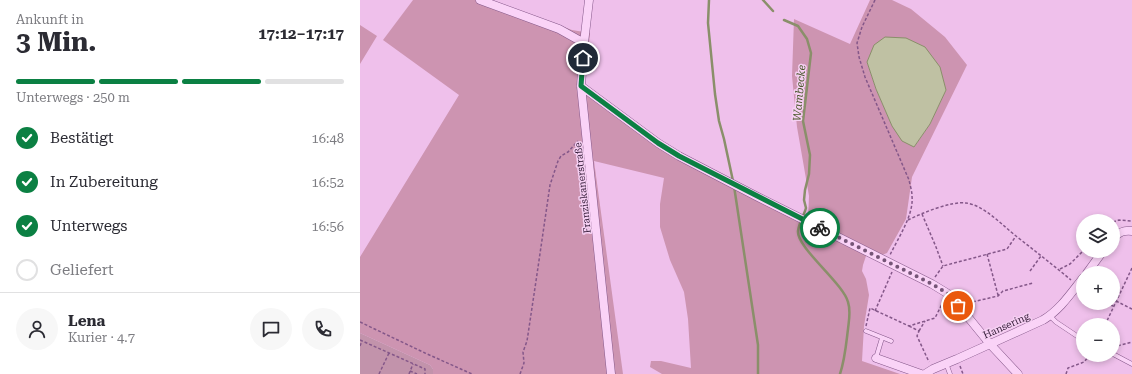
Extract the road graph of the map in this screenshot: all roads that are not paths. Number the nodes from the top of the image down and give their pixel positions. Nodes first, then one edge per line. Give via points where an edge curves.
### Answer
1 (480, 0) edge
2 (589, 0) edge
3 (584, 43) junction
4 (581, 86) junction
5 (1132, 231) edge
6 (1120, 233) edge
7 (1098, 258) edge
8 (1091, 266) edge
9 (1076, 287) edge
10 (1050, 316) junction
11 (866, 331) road end
12 (1076, 335) edge
13 (882, 338) junction
14 (891, 341) dead end
15 (990, 344) junction
16 (876, 358) joint
17 (1120, 358) edge
18 (946, 363) junction
19 (1132, 364) edge
20 (611, 374) edge
21 (921, 374) edge
22 (925, 374) edge
23 (950, 374) edge
24 (1018, 374) edge

1 - 3 street via 559,29
2 - 3 street, Franziskanerstraße
3 - 4 street, Franziskanerstraße
4 - 15 street via 679,156 950,295
4 - 20 street, Franziskanerstraße
5 - 6 street
7 - 8 street
9 - 10 street, Hansering
10 - 12 lane
10 - 15 street, Hansering
11 - 13 lane
13 - 14 lane
13 - 16 lane
15 - 18 street, Hansering
15 - 24 street
16 - 21 street
17 - 19 lane
18 - 22 street, Hansering
18 - 23 lane

